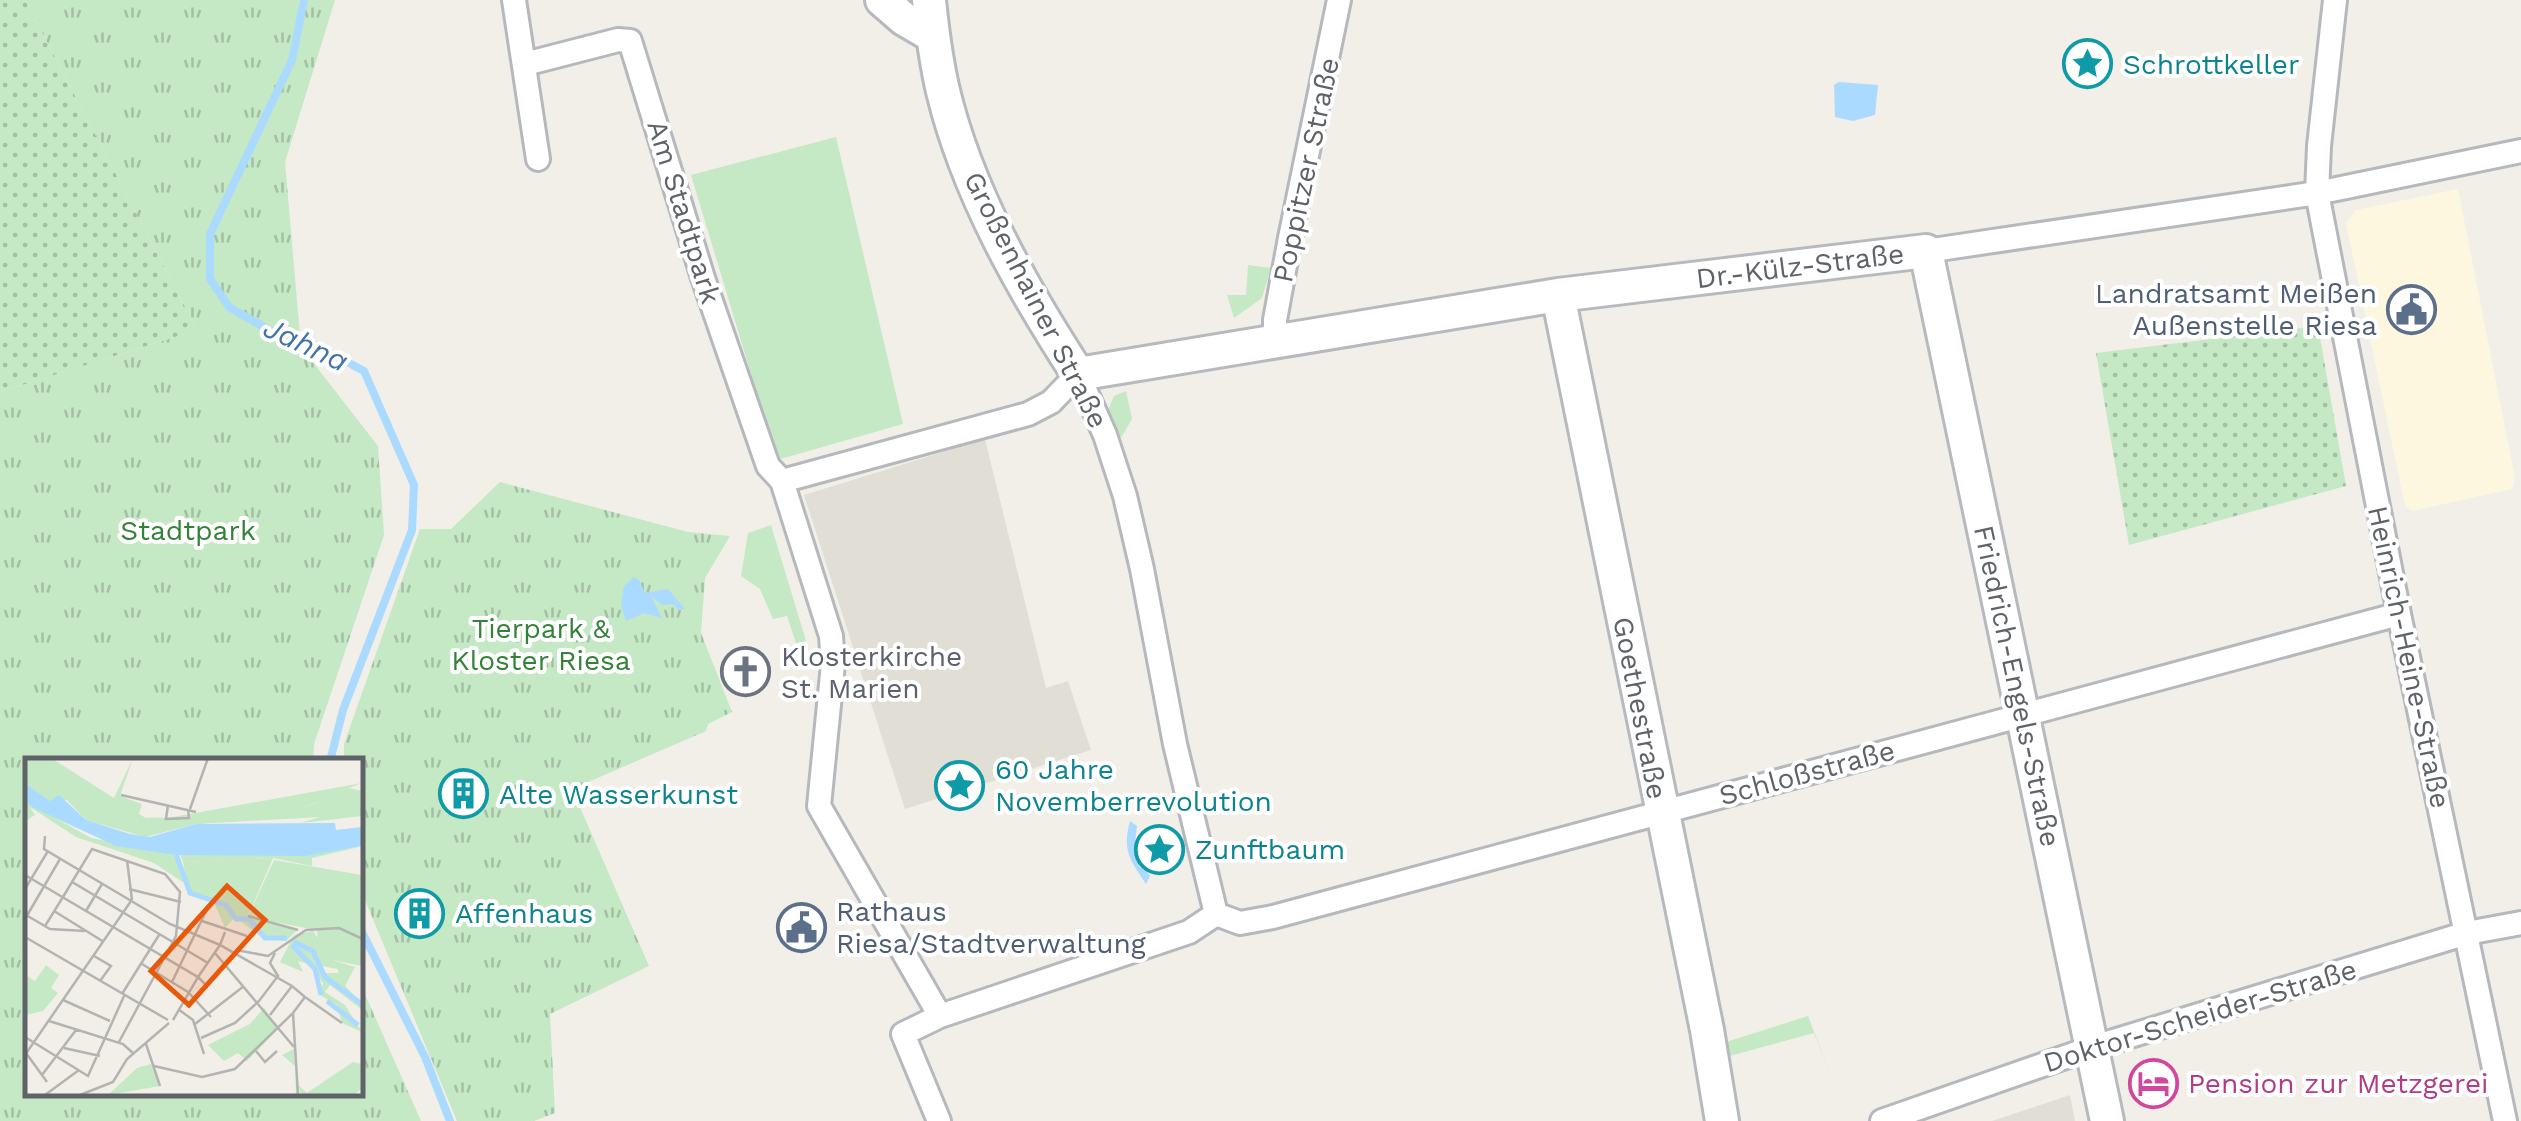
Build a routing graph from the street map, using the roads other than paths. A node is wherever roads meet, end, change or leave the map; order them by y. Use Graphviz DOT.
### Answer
graph roads {
  1 [pos="514,0"];
  2 [pos="882,0"];
  3 [pos="929,0"];
  4 [pos="1339,0"];
  5 [pos="2336,0"];
  6 [pos="933,36"];
  7 [pos="525,64"];
  8 [pos="2521,151"];
  9 [pos="538,159"];
  10 [pos="2317,193"];
  11 [pos="1926,251"];
  12 [pos="1558,295"];
  13 [pos="1275,340"];
  14 [pos="1078,374"];
  15 [pos="782,480"];
  16 [pos="2399,614"];
  17 [pos="2022,716"];
  18 [pos="1661,812"];
  19 [pos="1216,914"];
  20 [pos="2521,923"];
  21 [pos="2467,933"];
  22 [pos="940,1016"];
  23 [pos="2094,1047"];
  24 [pos="939,1121"];
  25 [pos="1722,1121"];
  26 [pos="1882,1121"];
  27 [pos="2108,1121"];
  28 [pos="2505,1121"];
  1 -- 7 [label="street"];
  2 -- 6 [label="main road"];
  3 -- 6 [label="main road, Großenhainer Straße"];
  4 -- 13 [label="street, Poppitzer Straße"];
  5 -- 10 [label="street, Heinrich-Heine-Straße"];
  6 -- 14 [label="main road, Großenhainer Straße"];
  7 -- 9 [label="street"];
  7 -- 15 [label="street, Am Stadtpark"];
  8 -- 10 [label="street, Dr.-Külz-Straße"];
  10 -- 11 [label="street, Dr.-Külz-Straße"];
  10 -- 16 [label="street, Heinrich-Heine-Straße"];
  11 -- 12 [label="main road, Dr.-Külz-Straße"];
  11 -- 17 [label="main road, Friedrich-Engels-Straße"];
  12 -- 13 [label="main road, Dr.-Külz-Straße"];
  12 -- 18 [label="main road, Goethestraße"];
  13 -- 14 [label="main road, Dr.-Külz-Straße"];
  14 -- 15 [label="street"];
  14 -- 19 [label="street, Großenhainer Straße"];
  15 -- 22 [label="street"];
  16 -- 17 [label="street, Schloßstraße"];
  16 -- 21 [label="street, Heinrich-Heine-Straße"];
  17 -- 18 [label="street, Schloßstraße"];
  17 -- 23 [label="main road, Friedrich-Engels-Straße"];
  18 -- 19 [label="street, Schloßstraße"];
  18 -- 25 [label="main road, Goethestraße"];
  19 -- 22 [label="street"];
  20 -- 21 [label="street, Doktor-Scheider-Straße"];
  21 -- 23 [label="street, Doktor-Scheider-Straße"];
  21 -- 28 [label="street, Heinrich-Heine-Straße"];
  22 -- 24 [label="street"];
  23 -- 26 [label="street, Doktor-Scheider-Straße"];
  23 -- 27 [label="main road, Friedrich-Engels-Straße"];
}
